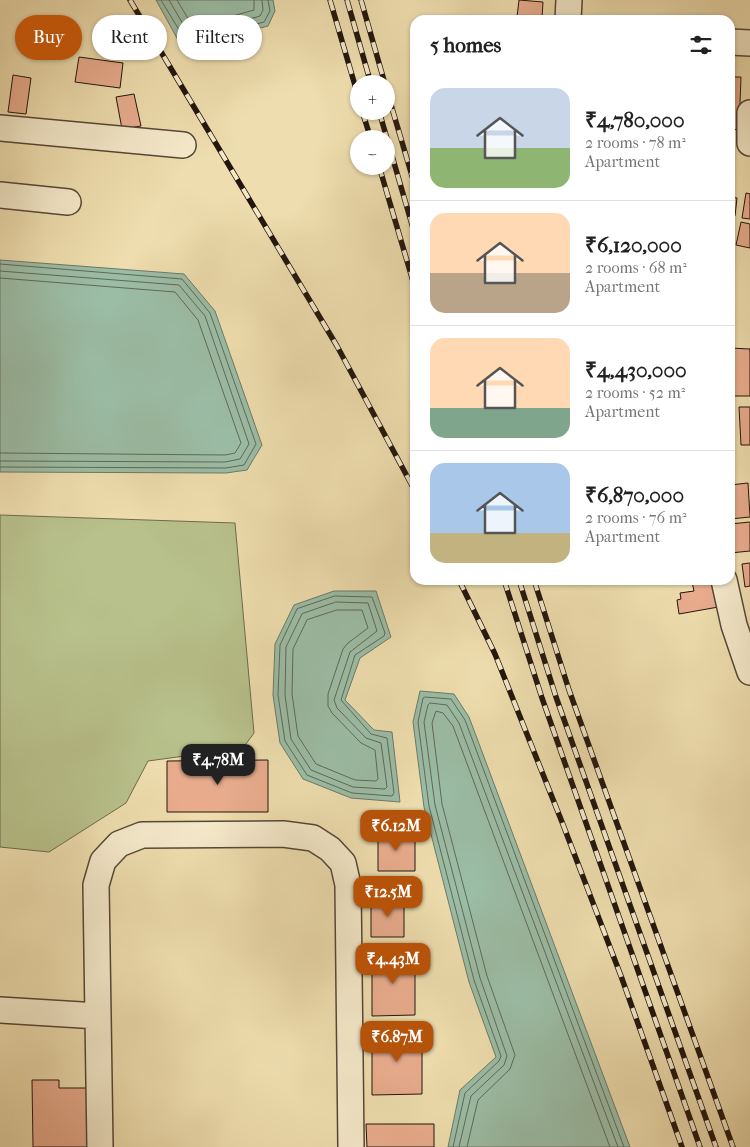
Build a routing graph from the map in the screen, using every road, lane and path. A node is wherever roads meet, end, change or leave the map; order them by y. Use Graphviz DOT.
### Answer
graph roads {
  1 [pos="569,0"];
  2 [pos="568,15"];
  3 [pos="735,42"];
  4 [pos="750,44"];
  5 [pos="750,113"];
  6 [pos="0,128"];
  7 [pos="750,143"];
  8 [pos="183,145"];
  9 [pos="0,195"];
  10 [pos="68,202"];
  11 [pos="725,585"];
  12 [pos="750,672"];
  13 [pos="0,1010"];
  14 [pos="98,1016"];
  15 [pos="100,1147"];
  16 [pos="351,1147"];
  1 -- 2 [label="street"];
  3 -- 4 [label="street"];
  5 -- 7 [label="street"];
  6 -- 8 [label="street"];
  9 -- 10 [label="street"];
  11 -- 12 [label="street"];
  13 -- 14 [label="street"];
  14 -- 15 [label="street"];
  14 -- 16 [label="street"];
}
